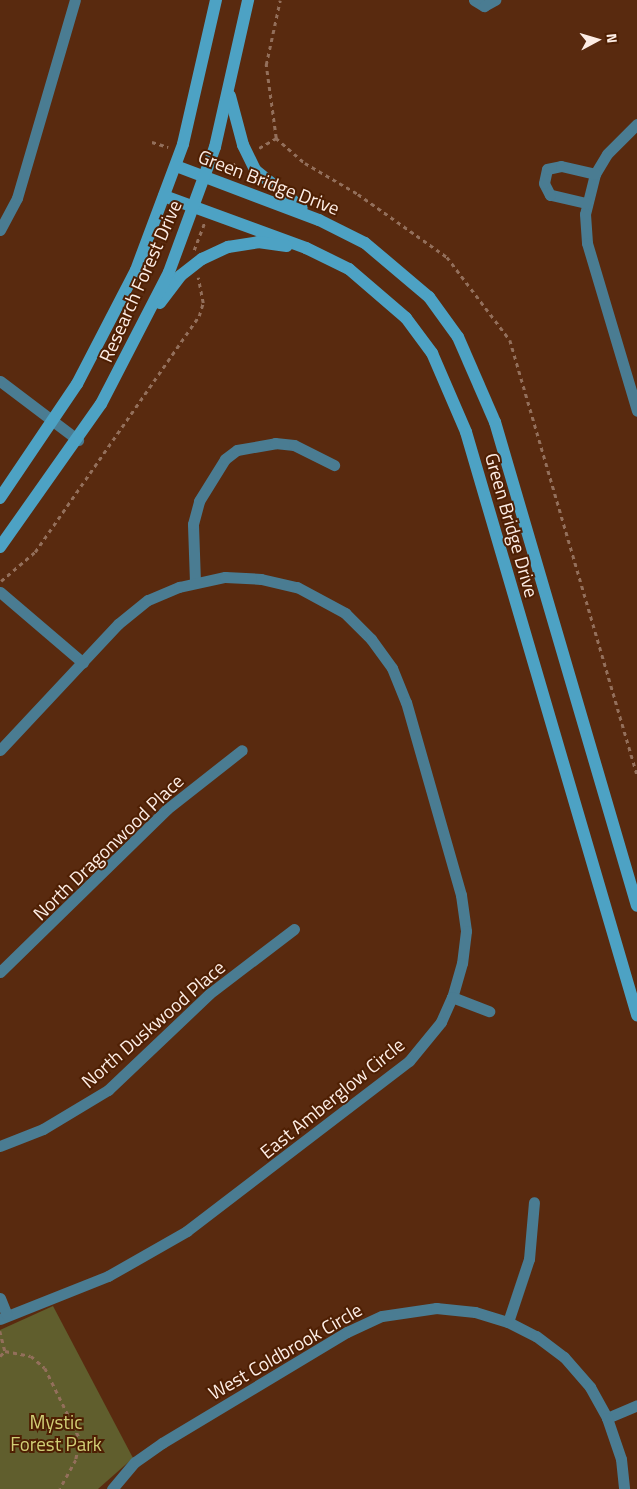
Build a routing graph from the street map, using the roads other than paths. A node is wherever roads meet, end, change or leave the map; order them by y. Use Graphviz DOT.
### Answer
graph roads {
  1 [pos="75,0"];
  2 [pos="216,0"];
  3 [pos="248,0"];
  4 [pos="474,0"];
  5 [pos="495,0"];
  6 [pos="230,94"];
  7 [pos="637,124"];
  8 [pos="176,166"];
  9 [pos="595,174"];
  10 [pos="206,176"];
  11 [pos="164,196"];
  12 [pos="586,203"];
  13 [pos="195,206"];
  14 [pos="319,220"];
  15 [pos="0,230"];
  16 [pos="306,248"];
  17 [pos="145,323"];
  18 [pos="0,381"];
  19 [pos="637,411"];
  20 [pos="53,421"];
  21 [pos="78,440"];
  22 [pos="334,465"];
  23 [pos="0,498"];
  24 [pos="0,547"];
  25 [pos="195,582"];
  26 [pos="0,592"];
  27 [pos="83,663"];
  28 [pos="0,750"];
  29 [pos="242,750"];
  30 [pos="637,906"];
  31 [pos="294,929"];
  32 [pos="0,972"];
  33 [pos="452,996"];
  34 [pos="489,1011"];
  35 [pos="637,1015"];
  36 [pos="0,1146"];
  37 [pos="534,1202"];
  38 [pos="0,1298"];
  39 [pos="4,1317"];
  40 [pos="508,1322"];
  41 [pos="637,1405"];
  42 [pos="607,1418"];
  43 [pos="112,1489"];
  44 [pos="624,1489"];
  1 -- 15 [label="street"];
  2 -- 8 [label="main road, Research Forest Drive"];
  3 -- 6 [label="main road, Research Forest Drive"];
  4 -- 5 [label="street"];
  6 -- 10 [label="main road, Research Forest Drive"];
  6 -- 14 [label="main road"];
  7 -- 9 [label="street"];
  8 -- 10 [label="main road, Green Bridge Drive"];
  8 -- 11 [label="main road, Research Forest Drive"];
  9 -- 12 [label="street"];
  9 -- 12 [label="street"];
  10 -- 13 [label="main road, Research Forest Drive"];
  10 -- 14 [label="main road, Green Bridge Drive"];
  11 -- 13 [label="main road, Green Bridge Drive"];
  11 -- 20 [label="main road, Research Forest Drive"];
  12 -- 19 [label="street"];
  13 -- 16 [label="main road, Green Bridge Drive"];
  13 -- 17 [label="main road, Research Forest Drive"];
  14 -- 30 [label="main road, Green Bridge Drive"];
  16 -- 17 [label="main road"];
  16 -- 35 [label="main road, Green Bridge Drive"];
  17 -- 21 [label="main road, Research Forest Drive"];
  18 -- 20 [label="street"];
  20 -- 21 [label="street"];
  20 -- 23 [label="main road, Research Forest Drive"];
  21 -- 24 [label="main road, Research Forest Drive"];
  22 -- 25 [label="street"];
  25 -- 27 [label="street, East Amberglow Circle"];
  25 -- 33 [label="street, East Amberglow Circle"];
  26 -- 27 [label="street"];
  27 -- 28 [label="street, East Amberglow Circle"];
  29 -- 32 [label="street, North Dragonwood Place"];
  31 -- 36 [label="street, North Duskwood Place"];
  33 -- 34 [label="street"];
  33 -- 39 [label="street, East Amberglow Circle"];
  37 -- 40 [label="street"];
  38 -- 39 [label="street"];
  40 -- 42 [label="street, West Coldbrook Circle"];
  40 -- 43 [label="street, West Coldbrook Circle"];
  41 -- 42 [label="street"];
  42 -- 44 [label="street, West Coldbrook Circle"];
}
